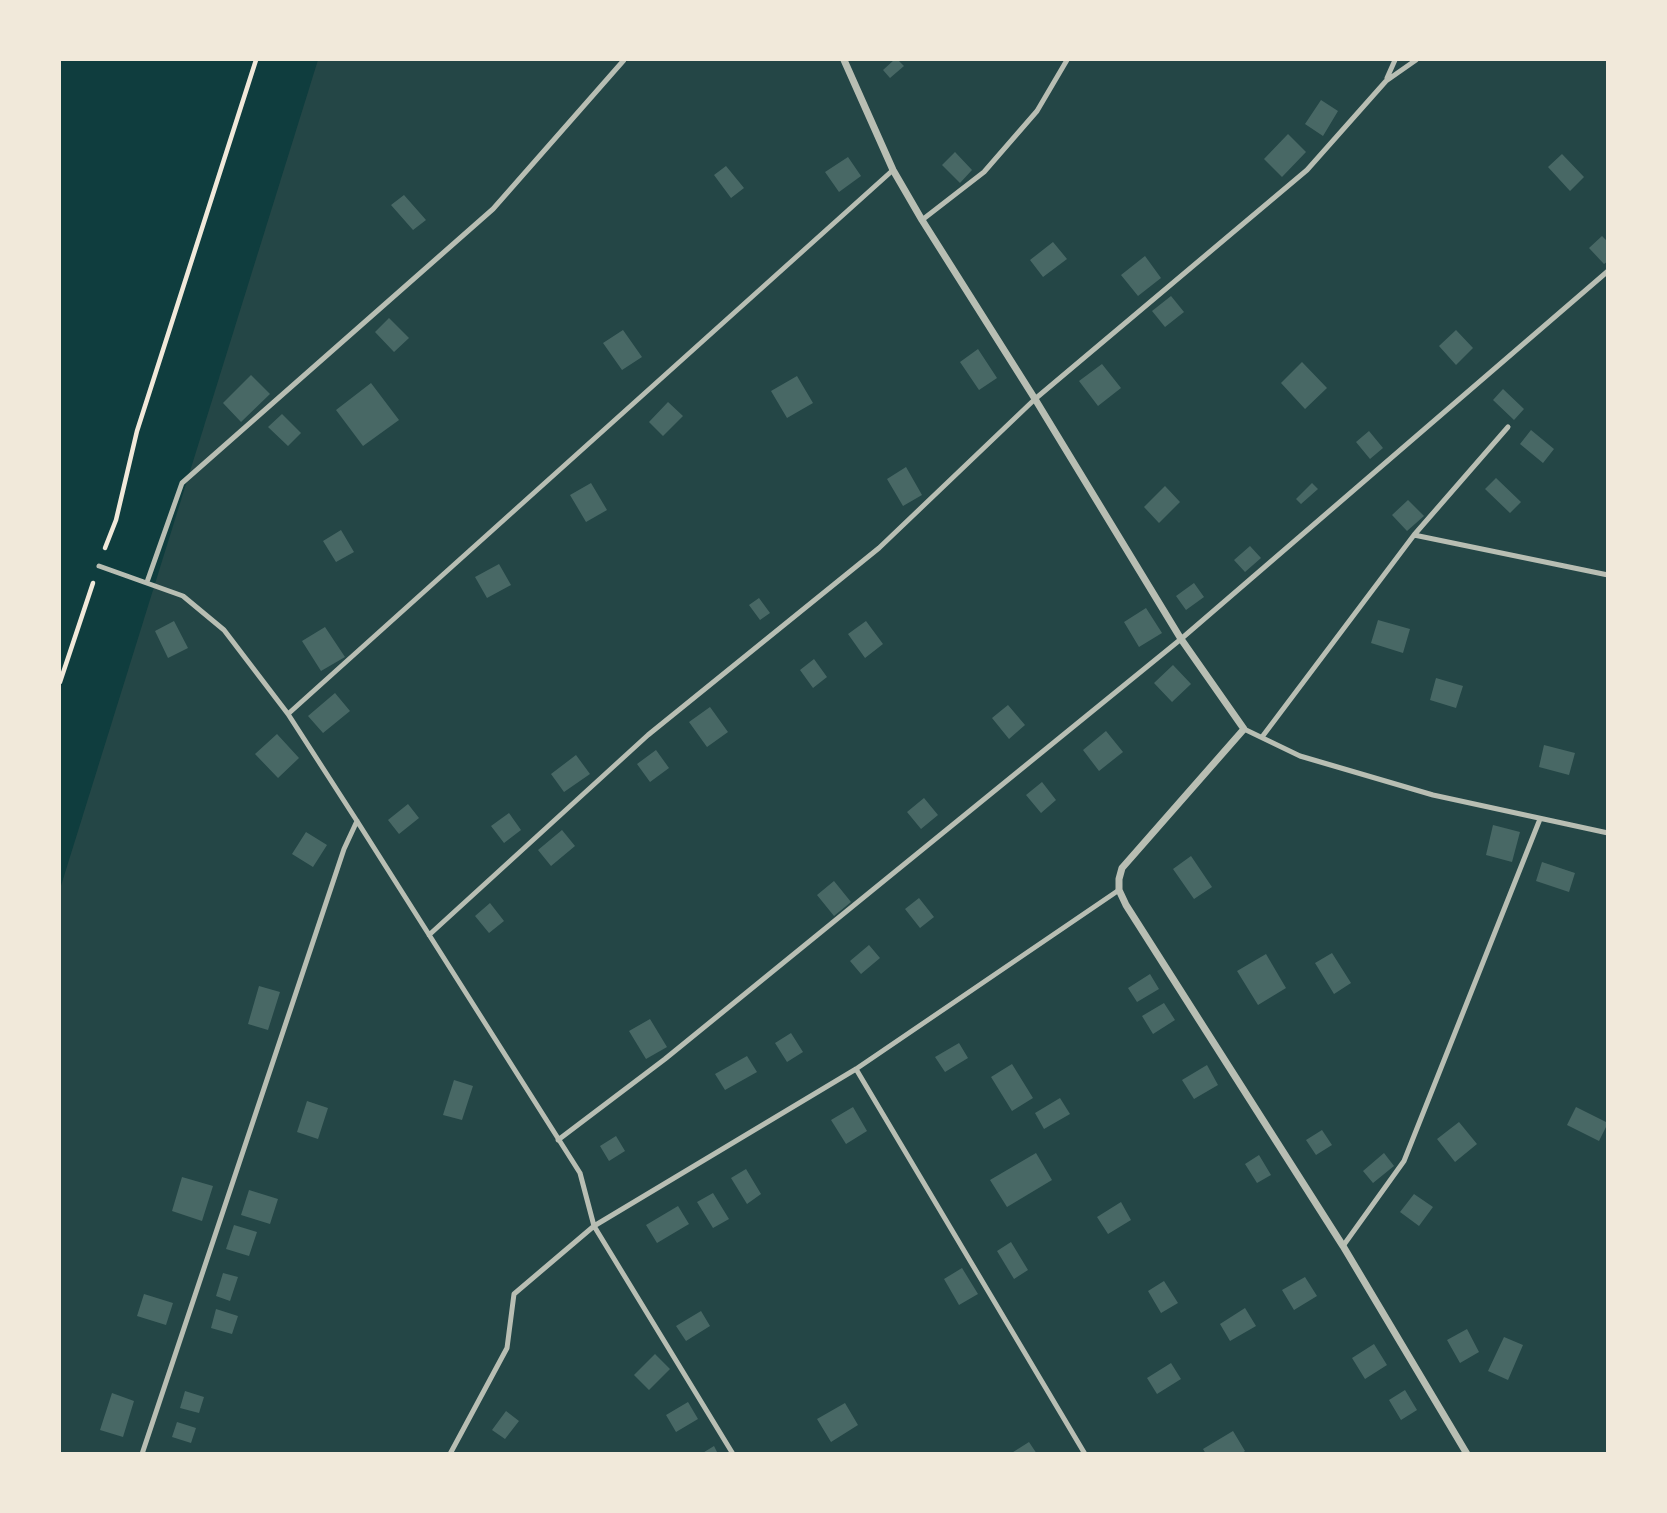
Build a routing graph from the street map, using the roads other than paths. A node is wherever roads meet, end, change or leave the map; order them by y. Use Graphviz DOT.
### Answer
graph roads {
  1 [pos="624,60"];
  2 [pos="845,60"];
  3 [pos="1068,60"];
  4 [pos="1395,60"];
  5 [pos="1416,60"];
  6 [pos="1386,81"];
  7 [pos="893,170"];
  8 [pos="922,220"];
  9 [pos="1608,271"];
  10 [pos="1035,399"];
  11 [pos="1508,427"];
  12 [pos="1414,536"];
  13 [pos="99,566"];
  14 [pos="1608,575"];
  15 [pos="147,582"];
  16 [pos="1181,639"];
  17 [pos="288,715"];
  18 [pos="1244,729"];
  19 [pos="1262,737"];
  20 [pos="1540,818"];
  21 [pos="358,821"];
  22 [pos="1608,832"];
  23 [pos="1119,890"];
  24 [pos="429,935"];
  25 [pos="856,1069"];
  26 [pos="558,1140"];
  27 [pos="594,1226"];
  28 [pos="1343,1246"];
  29 [pos="142,1454"];
  30 [pos="450,1454"];
  31 [pos="733,1454"];
  32 [pos="1085,1454"];
  33 [pos="1467,1454"];
  1 -- 15 [label="lane"];
  2 -- 7 [label="street"];
  3 -- 8 [label="lane"];
  4 -- 6 [label="lane"];
  5 -- 6 [label="lane"];
  6 -- 10 [label="lane"];
  7 -- 8 [label="street"];
  7 -- 17 [label="lane"];
  8 -- 10 [label="street"];
  9 -- 16 [label="lane"];
  10 -- 16 [label="street"];
  10 -- 24 [label="lane"];
  11 -- 12 [label="lane"];
  12 -- 14 [label="lane"];
  12 -- 19 [label="lane"];
  13 -- 15 [label="lane"];
  15 -- 17 [label="lane"];
  16 -- 18 [label="street"];
  16 -- 26 [label="lane"];
  17 -- 21 [label="lane"];
  18 -- 19 [label="lane"];
  18 -- 23 [label="street"];
  19 -- 20 [label="lane"];
  20 -- 22 [label="lane"];
  20 -- 28 [label="lane"];
  21 -- 24 [label="lane"];
  21 -- 29 [label="lane"];
  23 -- 25 [label="lane"];
  23 -- 28 [label="street"];
  24 -- 26 [label="lane"];
  25 -- 27 [label="lane"];
  25 -- 32 [label="lane"];
  26 -- 27 [label="lane"];
  27 -- 30 [label="lane"];
  27 -- 31 [label="lane"];
  28 -- 33 [label="street"];
}
